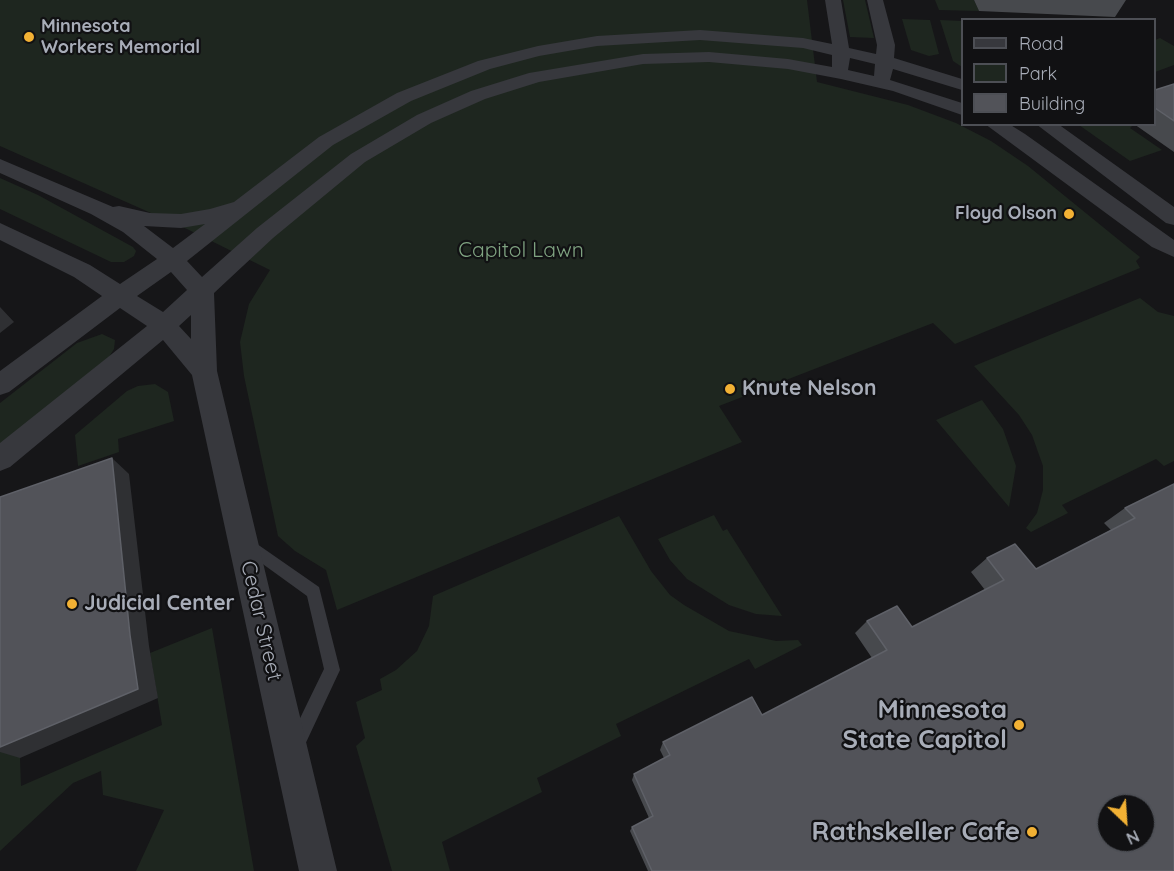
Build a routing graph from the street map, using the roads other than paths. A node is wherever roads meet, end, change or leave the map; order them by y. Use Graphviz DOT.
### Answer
graph roads {
  1 [pos="833,0"];
  2 [pos="875,0"];
  3 [pos="839,51"];
  4 [pos="886,61"];
  5 [pos="842,74"];
  6 [pos="882,83"];
  7 [pos="961,84"];
  8 [pos="961,108"];
  9 [pos="997,126"];
  10 [pos="1048,126"];
  11 [pos="0,165"];
  12 [pos="255,195"];
  13 [pos="99,209"];
  14 [pos="1174,218"];
  15 [pos="0,231"];
  16 [pos="1174,249"];
  17 [pos="173,260"];
  18 [pos="202,291"];
  19 [pos="119,296"];
  20 [pos="164,325"];
  21 [pos="204,371"];
  22 [pos="0,385"];
  23 [pos="0,459"];
  24 [pos="243,541"];
  25 [pos="292,755"];
  26 [pos="318,871"];
  1 -- 3 [label="street"];
  2 -- 4 [label="street"];
  3 -- 4 [label="street"];
  3 -- 5 [label="street"];
  3 -- 12 [label="street"];
  4 -- 6 [label="street"];
  4 -- 7 [label="street"];
  5 -- 6 [label="street"];
  5 -- 18 [label="street"];
  6 -- 8 [label="street"];
  9 -- 16 [label="street"];
  10 -- 14 [label="street"];
  11 -- 13 [label="street"];
  12 -- 13 [label="street"];
  12 -- 17 [label="street"];
  13 -- 17 [label="street"];
  15 -- 19 [label="street, Cedar Street"];
  17 -- 18 [label="street"];
  17 -- 19 [label="street"];
  18 -- 20 [label="street"];
  18 -- 21 [label="street, Cedar Street"];
  19 -- 20 [label="street, Cedar Street"];
  19 -- 22 [label="street"];
  20 -- 21 [label="street, Cedar Street"];
  20 -- 23 [label="street"];
  21 -- 24 [label="street, Cedar Street"];
  24 -- 25 [label="street, Cedar Street"];
  24 -- 25 [label="lane"];
  25 -- 26 [label="street, Cedar Street"];
}
